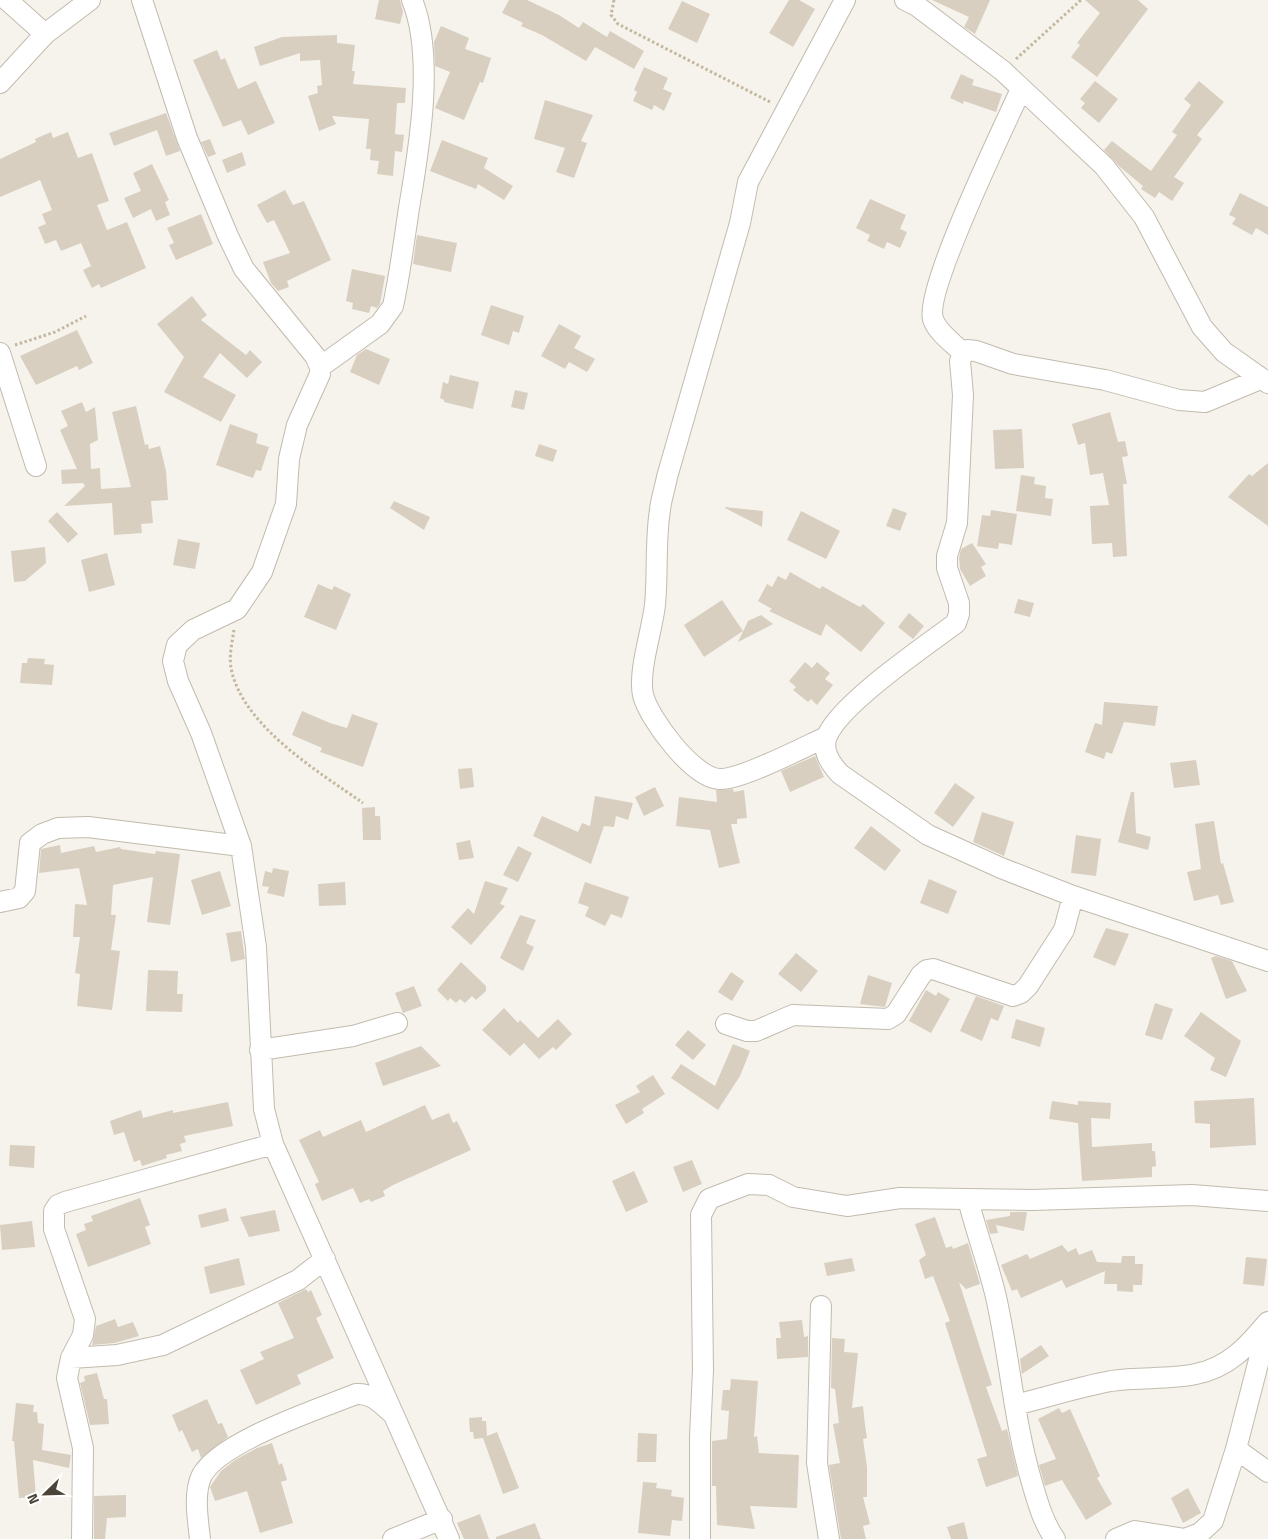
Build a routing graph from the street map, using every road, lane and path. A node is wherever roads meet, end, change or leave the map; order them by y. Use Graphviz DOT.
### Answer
graph roads {
  1 [pos="7,0"];
  2 [pos="90,0"];
  3 [pos="142,0"];
  4 [pos="412,0"];
  5 [pos="614,0"];
  6 [pos="845,0"];
  7 [pos="1081,0"];
  8 [pos="914,2"];
  9 [pos="45,34"];
  10 [pos="1003,71"];
  11 [pos="0,83"];
  12 [pos="1021,89"];
  13 [pos="787,110"];
  14 [pos="86,316"];
  15 [pos="5,350"];
  16 [pos="963,353"];
  17 [pos="320,367"];
  18 [pos="1264,381"];
  19 [pos="36,466"];
  20 [pos="237,609"];
  21 [pos="826,737"];
  22 [pos="363,803"];
  23 [pos="241,846"];
  24 [pos="1074,896"];
  25 [pos="0,902"];
  26 [pos="1268,961"];
  27 [pos="397,1023"];
  28 [pos="726,1024"];
  29 [pos="260,1050"];
  30 [pos="273,1144"];
  31 [pos="968,1199"];
  32 [pos="1268,1201"];
  33 [pos="325,1259"];
  34 [pos="821,1306"];
  35 [pos="1268,1324"];
  36 [pos="70,1358"];
  37 [pos="1015,1405"];
  38 [pos="396,1416"];
  39 [pos="1236,1450"];
  40 [pos="1268,1472"];
  41 [pos="442,1519"];
  42 [pos="1202,1536"];
  43 [pos="82,1539"];
  44 [pos="200,1539"];
  45 [pos="393,1539"];
  46 [pos="449,1539"];
  47 [pos="700,1539"];
  48 [pos="829,1539"];
  49 [pos="1055,1539"];
  50 [pos="1116,1539"];
  1 -- 9 [label="street"];
  2 -- 9 [label="street"];
  3 -- 17 [label="street"];
  4 -- 17 [label="street"];
  5 -- 13 [label="path"];
  6 -- 13 [label="street"];
  7 -- 10 [label="path"];
  8 -- 10 [label="street"];
  9 -- 11 [label="street"];
  10 -- 12 [label="street"];
  12 -- 16 [label="street"];
  12 -- 18 [label="street"];
  13 -- 21 [label="street"];
  14 -- 15 [label="path"];
  15 -- 19 [label="street"];
  16 -- 18 [label="street"];
  16 -- 21 [label="street"];
  17 -- 20 [label="street"];
  20 -- 22 [label="path"];
  20 -- 23 [label="street"];
  21 -- 24 [label="street"];
  23 -- 25 [label="street"];
  23 -- 29 [label="street"];
  24 -- 26 [label="street"];
  24 -- 28 [label="street"];
  27 -- 29 [label="street"];
  29 -- 30 [label="street"];
  30 -- 33 [label="street"];
  30 -- 36 [label="street"];
  31 -- 32 [label="street"];
  31 -- 37 [label="street"];
  31 -- 47 [label="street"];
  33 -- 36 [label="street"];
  33 -- 38 [label="street"];
  34 -- 48 [label="street"];
  35 -- 37 [label="street"];
  35 -- 39 [label="street"];
  36 -- 43 [label="street"];
  37 -- 49 [label="street"];
  38 -- 41 [label="street"];
  38 -- 44 [label="street"];
  39 -- 40 [label="street"];
  39 -- 42 [label="street"];
  41 -- 45 [label="street"];
  41 -- 46 [label="street"];
  42 -- 50 [label="street"];
}
